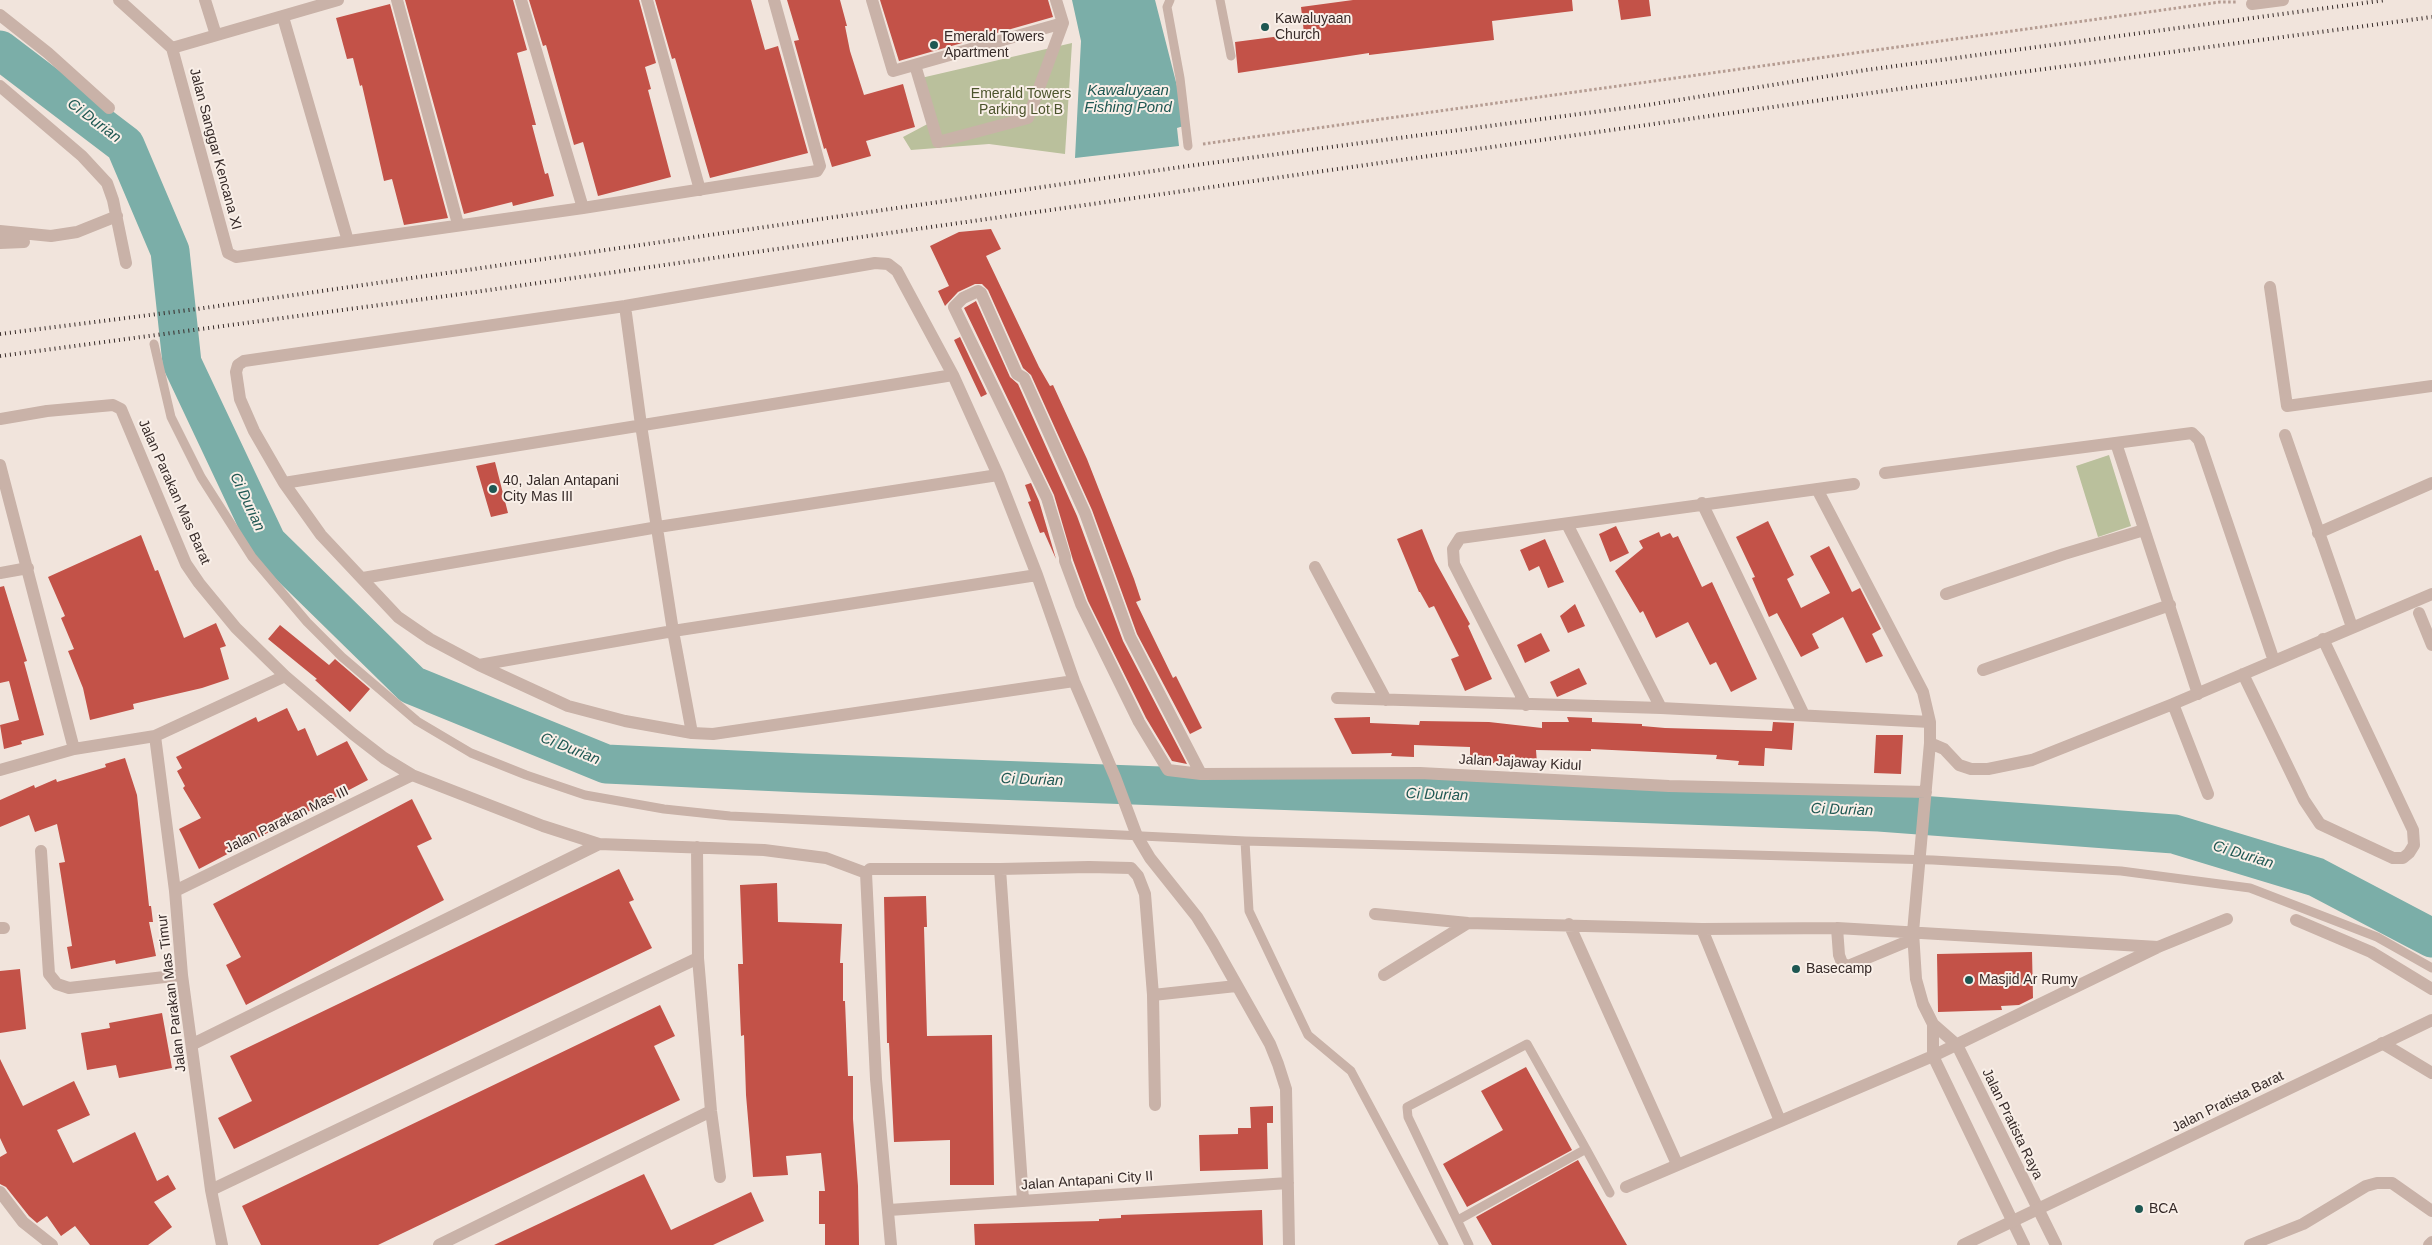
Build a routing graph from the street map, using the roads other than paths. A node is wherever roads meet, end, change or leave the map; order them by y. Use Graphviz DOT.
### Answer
graph roads {
  1 [pos="119,0"];
  2 [pos="205,0"];
  3 [pos="338,0"];
  4 [pos="397,0"];
  5 [pos="521,0"];
  6 [pos="647,0"];
  7 [pos="774,0"];
  8 [pos="872,0"];
  9 [pos="1056,0"];
  10 [pos="1170,0"];
  11 [pos="1220,0"];
  12 [pos="2283,0"];
  13 [pos="2252,4"];
  14 [pos="0,15"];
  15 [pos="283,17"];
  16 [pos="1063,24"];
  17 [pos="216,35"];
  18 [pos="172,48"];
  19 [pos="1231,56"];
  20 [pos="915,65"];
  21 [pos="0,86"];
  22 [pos="109,108"];
  23 [pos="1188,146"];
  24 [pos="700,190"];
  25 [pos="583,208"];
  26 [pos="117,216"];
  27 [pos="458,224"];
  28 [pos="0,232"];
  29 [pos="348,241"];
  30 [pos="24,242"];
  31 [pos="0,243"];
  32 [pos="126,263"];
  33 [pos="2270,287"];
  34 [pos="625,306"];
  35 [pos="154,344"];
  36 [pos="953,375"];
  37 [pos="2432,386"];
  38 [pos="0,419"];
  39 [pos="641,425"];
  40 [pos="2285,435"];
  41 [pos="2116,443"];
  42 [pos="0,465"];
  43 [pos="1885,473"];
  44 [pos="998,475"];
  45 [pos="2432,482"];
  46 [pos="284,483"];
  47 [pos="1854,484"];
  48 [pos="1817,489"];
  49 [pos="1702,503"];
  50 [pos="1568,524"];
  51 [pos="658,527"];
  52 [pos="2144,530"];
  53 [pos="2318,533"];
  54 [pos="1315,567"];
  55 [pos="28,568"];
  56 [pos="0,573"];
  57 [pos="1037,575"];
  58 [pos="363,578"];
  59 [pos="1946,594"];
  60 [pos="2432,594"];
  61 [pos="2170,605"];
  62 [pos="2419,613"];
  63 [pos="2352,627"];
  64 [pos="673,631"];
  65 [pos="2323,639"];
  66 [pos="2432,645"];
  67 [pos="2274,661"];
  68 [pos="479,665"];
  69 [pos="1982,670"];
  70 [pos="2243,674"];
  71 [pos="285,676"];
  72 [pos="1074,681"];
  73 [pos="2198,694"];
  74 [pos="1336,698"];
  75 [pos="1386,700"];
  76 [pos="2172,704"];
  77 [pos="1526,705"];
  78 [pos="1661,708"];
  79 [pos="1804,715"];
  80 [pos="1930,722"];
  81 [pos="692,733"];
  82 [pos="154,736"];
  83 [pos="1930,744"];
  84 [pos="74,749"];
  85 [pos="0,770"];
  86 [pos="1201,774"];
  87 [pos="412,775"];
  88 [pos="2208,794"];
  89 [pos="1925,795"];
  90 [pos="1245,841"];
  91 [pos="599,844"];
  92 [pos="697,847"];
  93 [pos="41,851"];
  94 [pos="1921,854"];
  95 [pos="1000,869"];
  96 [pos="866,873"];
  97 [pos="175,891"];
  98 [pos="1375,914"];
  99 [pos="2227,919"];
  100 [pos="2296,920"];
  101 [pos="1468,923"];
  102 [pos="1568,924"];
  103 [pos="1702,928"];
  104 [pos="1837,928"];
  105 [pos="1913,936"];
  106 [pos="2158,947"];
  107 [pos="698,958"];
  108 [pos="2432,968"];
  109 [pos="182,975"];
  110 [pos="1384,976"];
  111 [pos="1236,986"];
  112 [pos="2432,988"];
  113 [pos="1153,995"];
  114 [pos="2432,1020"];
  115 [pos="1933,1024"];
  116 [pos="2382,1043"];
  117 [pos="193,1044"];
  118 [pos="1957,1044"];
  119 [pos="1933,1056"];
  120 [pos="2432,1073"];
  121 [pos="1155,1106"];
  122 [pos="711,1111"];
  123 [pos="1780,1122"];
  124 [pos="1586,1149"];
  125 [pos="1677,1164"];
  126 [pos="720,1176"];
  127 [pos="1288,1183"];
  128 [pos="1626,1187"];
  129 [pos="211,1190"];
  130 [pos="0,1192"];
  131 [pos="1610,1193"];
  132 [pos="1023,1200"];
  133 [pos="889,1210"];
  134 [pos="2037,1210"];
  135 [pos="2432,1210"];
  136 [pos="1458,1220"];
  137 [pos="2011,1222"];
  138 [pos="2432,1242"];
  139 [pos="52,1245"];
  140 [pos="222,1245"];
  141 [pos="439,1245"];
  142 [pos="891,1245"];
  143 [pos="1290,1245"];
  144 [pos="1444,1245"];
  145 [pos="1469,1245"];
  146 [pos="1963,1245"];
  147 [pos="2024,1245"];
  148 [pos="2056,1245"];
  149 [pos="2250,1245"];
  150 [pos="2429,1245"];
  1 -- 18 [label="street"];
  2 -- 17 [label="street"];
  3 -- 15 [label="street"];
  4 -- 27 [label="street"];
  5 -- 25 [label="street"];
  6 -- 24 [label="street"];
  7 -- 24 [label="street"];
  8 -- 20 [label="street"];
  9 -- 16 [label="street"];
  10 -- 23 [label="lane"];
  11 -- 19 [label="lane"];
  12 -- 13 [label="street"];
  14 -- 22 [label="street"];
  15 -- 17 [label="street"];
  15 -- 29 [label="street"];
  16 -- 20 [label="street"];
  16 -- 20 [label="street"];
  17 -- 18 [label="street"];
  18 -- 29 [label="street, Jalan Sanggar Kencana XI"];
  21 -- 26 [label="street"];
  24 -- 25 [label="street"];
  25 -- 27 [label="street"];
  26 -- 28 [label="street"];
  26 -- 32 [label="street"];
  27 -- 29 [label="street"];
  30 -- 31 [label="street"];
  33 -- 37 [label="street"];
  34 -- 36 [label="street"];
  34 -- 39 [label="street"];
  34 -- 46 [label="street"];
  35 -- 90 [label="lane"];
  36 -- 39 [label="street"];
  36 -- 44 [label="street"];
  38 -- 71 [label="street, Jalan Parakan Mas Barat"];
  39 -- 46 [label="street"];
  39 -- 51 [label="street"];
  40 -- 53 [label="street"];
  41 -- 43 [label="street"];
  41 -- 52 [label="street"];
  41 -- 67 [label="street"];
  42 -- 55 [label="street"];
  44 -- 51 [label="street"];
  44 -- 57 [label="street"];
  45 -- 53 [label="street"];
  46 -- 58 [label="street"];
  47 -- 48 [label="street"];
  48 -- 49 [label="street"];
  48 -- 80 [label="street"];
  49 -- 50 [label="street"];
  49 -- 79 [label="street"];
  50 -- 77 [label="street"];
  50 -- 78 [label="street"];
  51 -- 58 [label="street"];
  51 -- 64 [label="street"];
  52 -- 59 [label="street"];
  52 -- 61 [label="street"];
  53 -- 63 [label="street"];
  54 -- 75 [label="street"];
  55 -- 56 [label="street"];
  55 -- 84 [label="street"];
  57 -- 64 [label="street"];
  57 -- 72 [label="street"];
  58 -- 68 [label="street"];
  60 -- 63 [label="street"];
  61 -- 69 [label="street"];
  61 -- 73 [label="street"];
  62 -- 66 [label="street"];
  63 -- 65 [label="street"];
  64 -- 68 [label="street"];
  64 -- 81 [label="street"];
  65 -- 67 [label="street"];
  65 -- 70 [label="street"];
  67 -- 70 [label="street"];
  68 -- 81 [label="street"];
  70 -- 73 [label="street"];
  71 -- 82 [label="street"];
  71 -- 87 [label="street, Jalan Parakan Mas Barat"];
  72 -- 81 [label="street"];
  72 -- 111 [label="street"];
  73 -- 76 [label="street"];
  74 -- 75 [label="street"];
  75 -- 77 [label="street"];
  76 -- 83 [label="street"];
  76 -- 88 [label="street"];
  77 -- 78 [label="street"];
  78 -- 79 [label="street"];
  79 -- 80 [label="street"];
  80 -- 83 [label="street"];
  82 -- 84 [label="street"];
  82 -- 97 [label="street, Jalan Parakan Mas Timur"];
  83 -- 89 [label="street"];
  84 -- 85 [label="street"];
  86 -- 86 [label="street, Jalan Jajaway Kidul"];
  86 -- 89 [label="street, Jalan Jajaway Kidul"];
  87 -- 91 [label="street, Jalan Parakan Mas Barat"];
  87 -- 97 [label="street, Jalan Parakan Mas III"];
  89 -- 94 [label="street"];
  90 -- 94 [label="lane"];
  90 -- 144 [label="lane"];
  91 -- 92 [label="street"];
  91 -- 117 [label="street"];
  92 -- 96 [label="street"];
  92 -- 107 [label="street"];
  93 -- 109 [label="street"];
  94 -- 105 [label="street"];
  94 -- 108 [label="lane"];
  95 -- 96 [label="street"];
  95 -- 113 [label="street"];
  95 -- 132 [label="street"];
  96 -- 133 [label="street"];
  97 -- 109 [label="street, Jalan Parakan Mas Timur"];
  98 -- 101 [label="street"];
  99 -- 106 [label="street"];
  100 -- 112 [label="street"];
  101 -- 102 [label="street"];
  101 -- 110 [label="street"];
  102 -- 103 [label="street"];
  102 -- 125 [label="street"];
  103 -- 104 [label="street"];
  103 -- 123 [label="street"];
  104 -- 105 [label="street"];
  104 -- 105 [label="street"];
  105 -- 106 [label="street"];
  105 -- 115 [label="street"];
  106 -- 118 [label="street"];
  107 -- 122 [label="street"];
  107 -- 129 [label="street"];
  109 -- 117 [label="street, Jalan Parakan Mas Timur"];
  111 -- 113 [label="street"];
  111 -- 127 [label="street"];
  113 -- 121 [label="street"];
  114 -- 116 [label="street, Jalan Pratista Barat"];
  115 -- 118 [label="street, Jalan Pratista Raya"];
  115 -- 119 [label="street"];
  116 -- 120 [label="street"];
  116 -- 134 [label="street, Jalan Pratista Barat"];
  117 -- 129 [label="street, Jalan Parakan Mas Timur"];
  118 -- 119 [label="street"];
  118 -- 134 [label="street, Jalan Pratista Raya"];
  119 -- 123 [label="street"];
  119 -- 137 [label="street"];
  122 -- 126 [label="street"];
  122 -- 141 [label="street"];
  123 -- 125 [label="street"];
  124 -- 131 [label="lane"];
  124 -- 136 [label="lane"];
  124 -- 136 [label="lane"];
  125 -- 128 [label="street"];
  127 -- 132 [label="street, Jalan Antapani City II"];
  127 -- 143 [label="street"];
  129 -- 140 [label="street, Jalan Parakan Mas Timur"];
  130 -- 139 [label="street"];
  132 -- 133 [label="street, Jalan Antapani City II"];
  133 -- 142 [label="street"];
  134 -- 137 [label="street, Jalan Pratista Barat"];
  134 -- 148 [label="street, Jalan Pratista Raya"];
  135 -- 149 [label="street"];
  136 -- 145 [label="lane"];
  137 -- 146 [label="street, Jalan Pratista Barat"];
  137 -- 147 [label="street"];
  138 -- 150 [label="street"];
}
